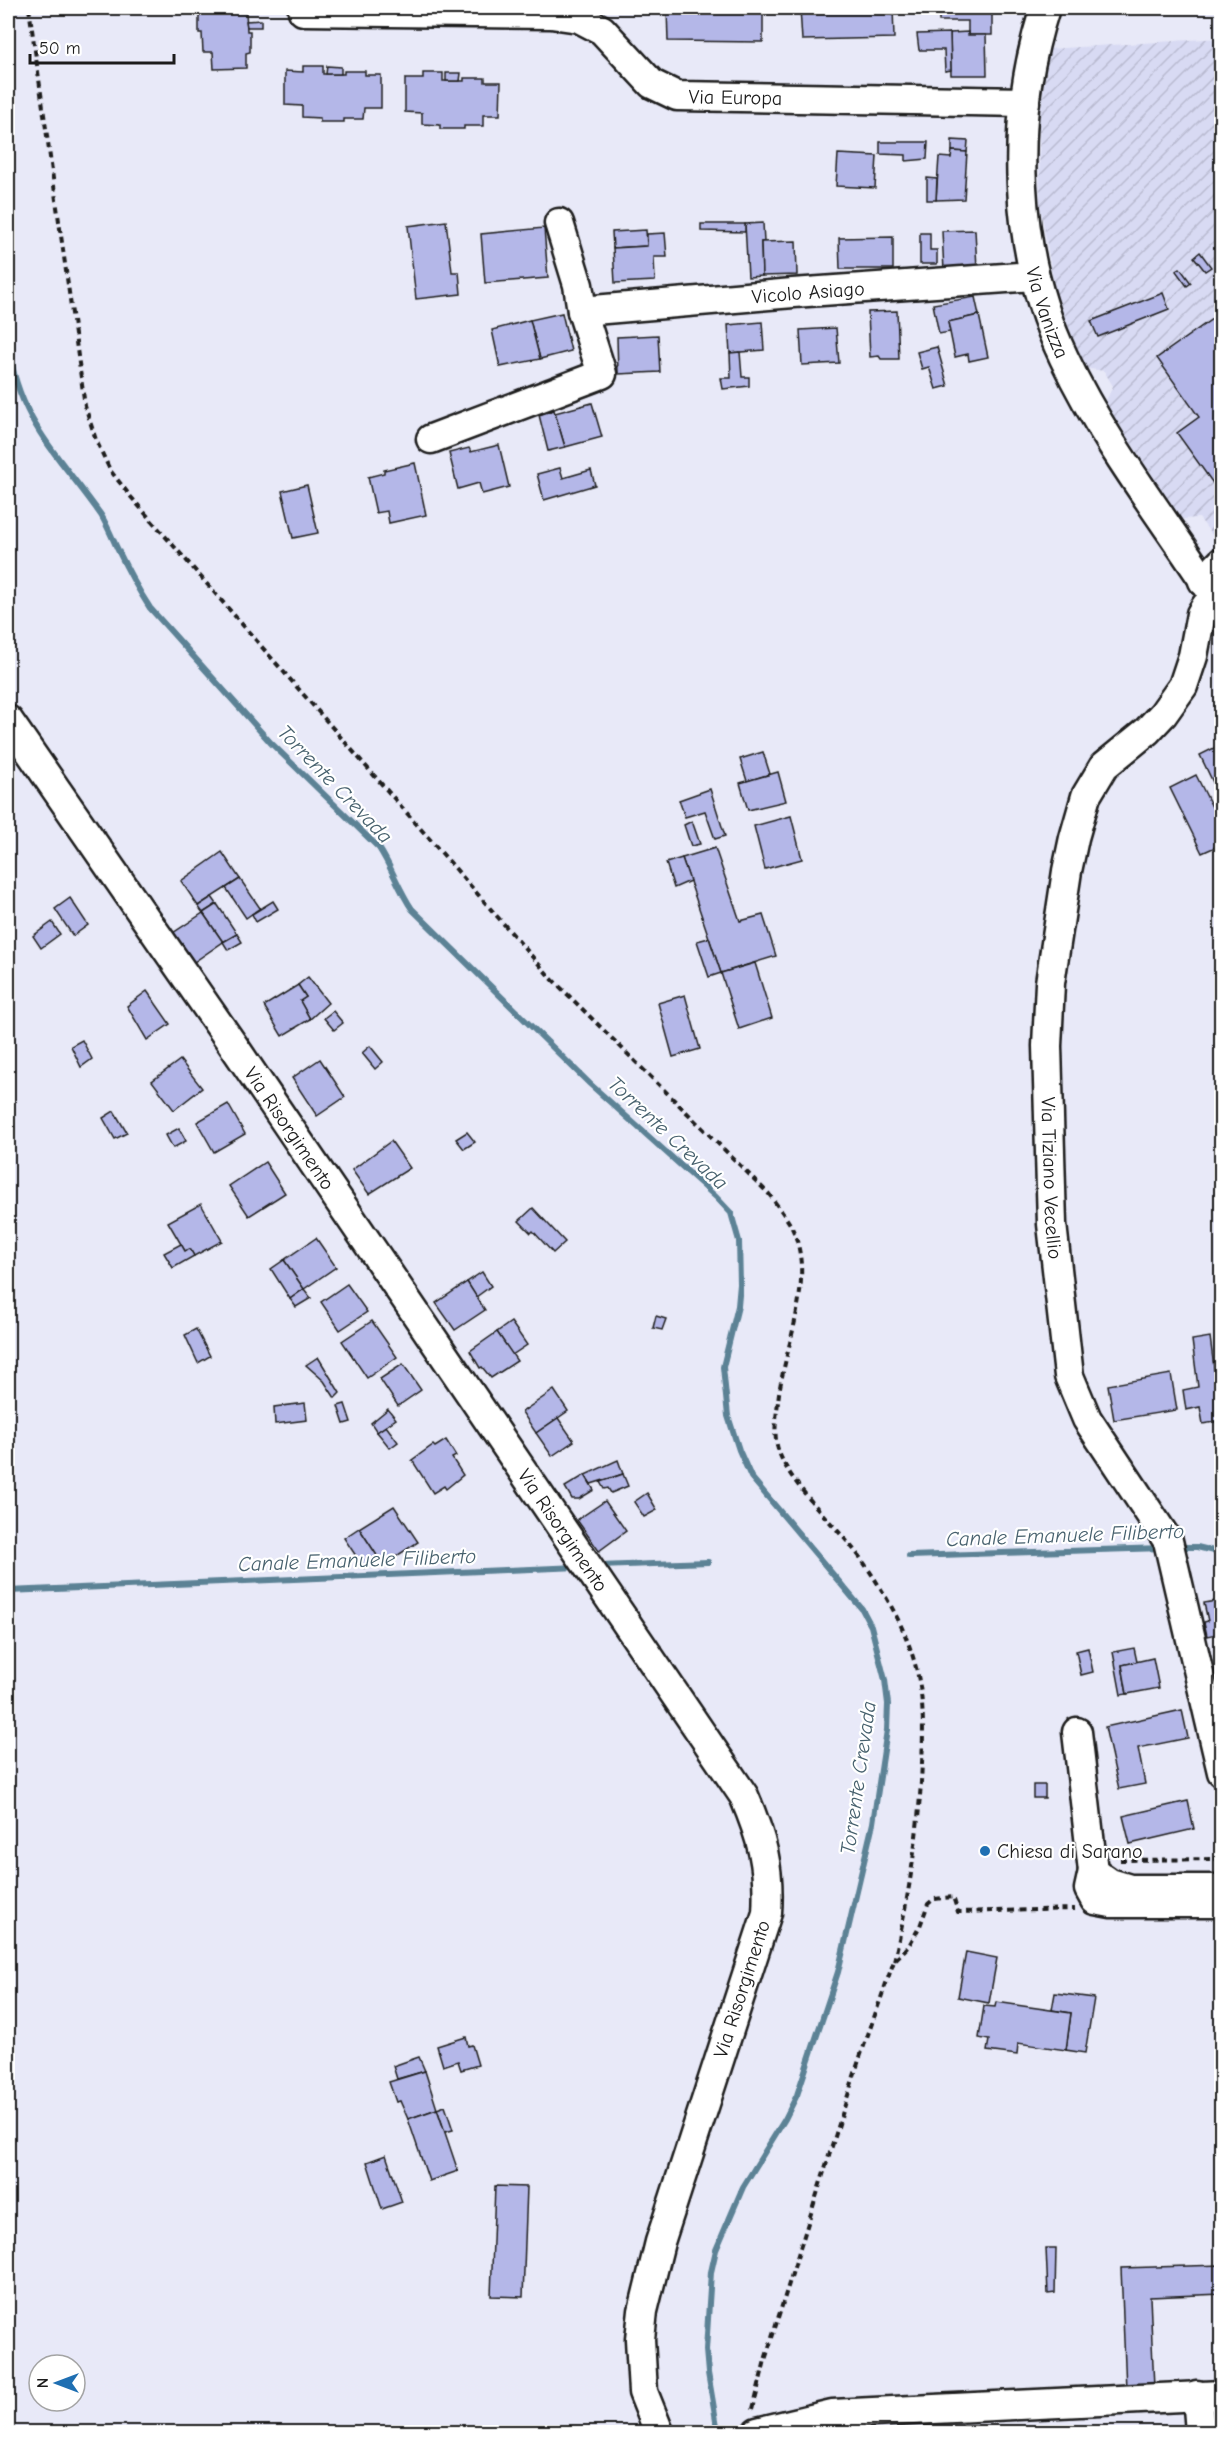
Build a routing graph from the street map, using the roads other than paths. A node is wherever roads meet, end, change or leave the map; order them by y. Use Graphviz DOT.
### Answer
graph roads {
  1 [pos="303,8"];
  2 [pos="1045,8"];
  3 [pos="475,10"];
  4 [pos="1026,102"];
  5 [pos="559,223"];
  6 [pos="1034,276"];
  7 [pos="582,311"];
  8 [pos="431,438"];
  9 [pos="1215,587"];
  10 [pos="8,720"];
  11 [pos="1077,1732"];
  12 [pos="1221,1772"];
  13 [pos="1092,1866"];
  14 [pos="1221,1889"];
  15 [pos="1221,1903"];
  16 [pos="643,2392"];
  17 [pos="1209,2395"];
  18 [pos="754,2423"];
  19 [pos="644,2433"];
  20 [pos="658,2433"];
  21 [pos="1200,2433"];
  1 -- 3 [label="street, Via Europa"];
  2 -- 4 [label="street, Via Vanizza"];
  3 -- 4 [label="street, Via Europa"];
  4 -- 6 [label="street, Via Vanizza"];
  5 -- 7 [label="street"];
  6 -- 7 [label="street, Vicolo Asiago"];
  6 -- 9 [label="street, Via Vanizza"];
  7 -- 8 [label="street"];
  9 -- 12 [label="street, Via Tiziano Vecellio"];
  10 -- 16 [label="street, Via Risorgimento"];
  11 -- 13 [label="street"];
  13 -- 14 [label="street"];
  13 -- 15 [label="street"];
  16 -- 19 [label="street"];
  16 -- 20 [label="street, Via Risorgimento"];
  17 -- 18 [label="street"];
  17 -- 21 [label="street"];
}
